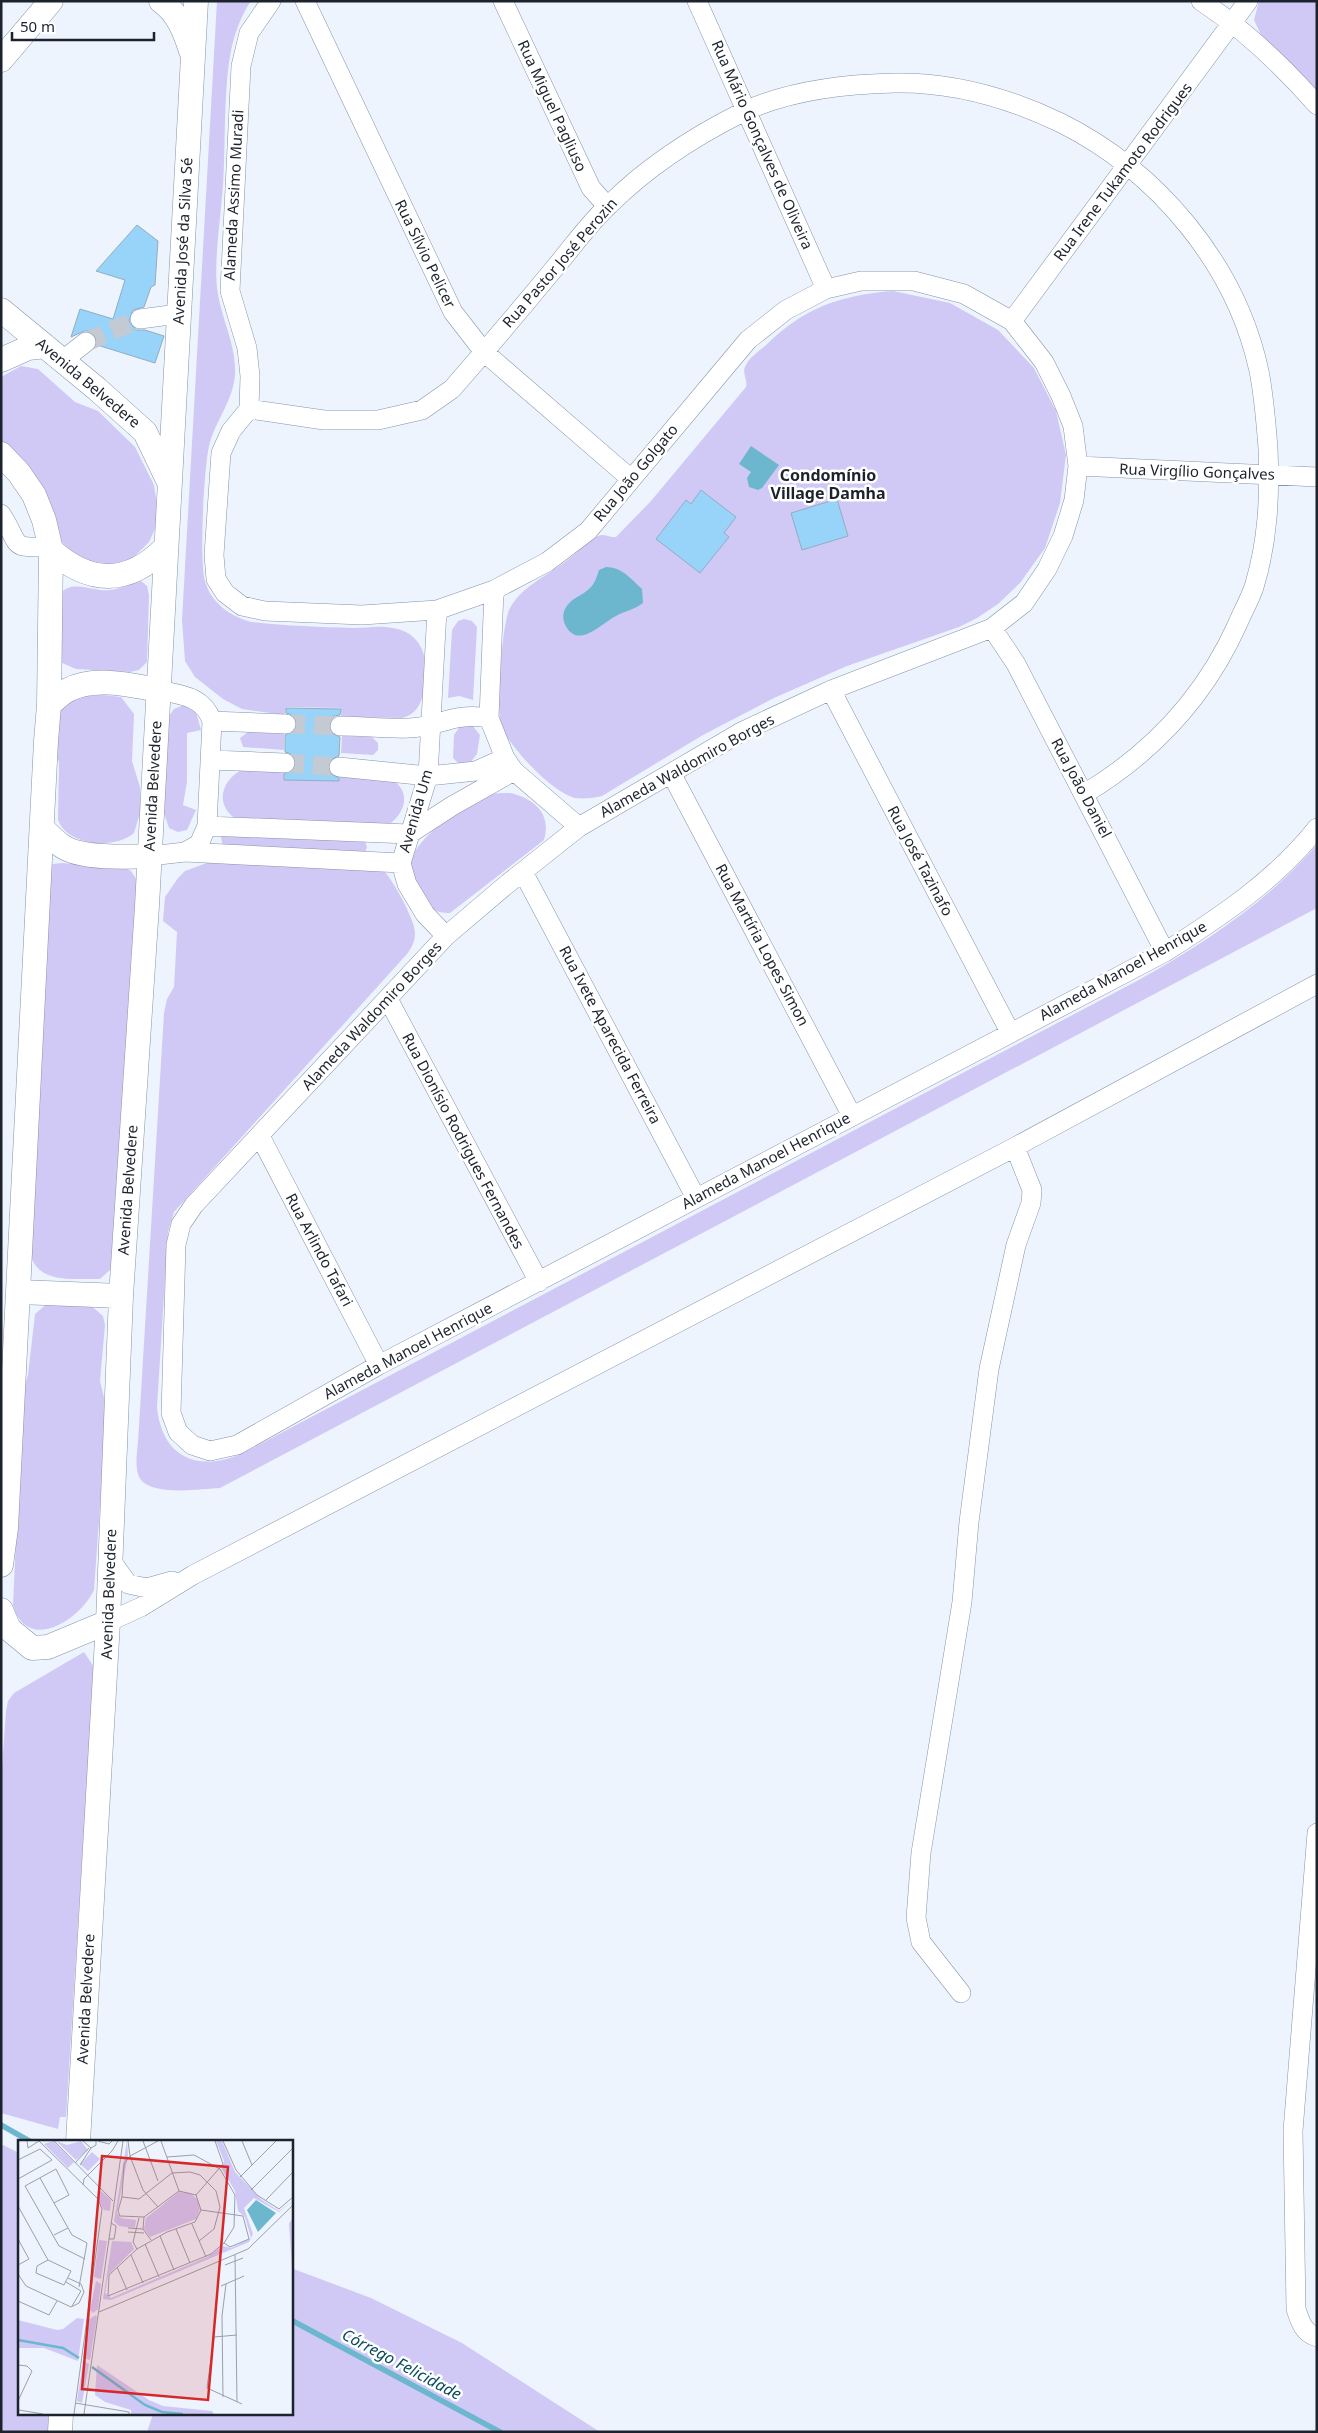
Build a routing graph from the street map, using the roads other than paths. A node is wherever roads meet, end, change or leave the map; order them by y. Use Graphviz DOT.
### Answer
graph roads {
  1 [pos="50,1"];
  2 [pos="161,1"];
  3 [pos="196,1"];
  4 [pos="271,1"];
  5 [pos="305,1"];
  6 [pos="503,1"];
  7 [pos="697,1"];
  8 [pos="1201,1"];
  9 [pos="1248,1"];
  10 [pos="1234,23"];
  11 [pos="2,51"];
  12 [pos="193,57"];
  13 [pos="1317,105"];
  14 [pos="746,111"];
  15 [pos="1128,165"];
  16 [pos="607,206"];
  17 [pos="826,289"];
  18 [pos="1,310"];
  19 [pos="178,314"];
  20 [pos="140,320"];
  21 [pos="1012,321"];
  22 [pos="86,342"];
  23 [pos="484,352"];
  24 [pos="54,353"];
  25 [pos="1,360"];
  26 [pos="249,409"];
  27 [pos="1,454"];
  28 [pos="1078,466"];
  29 [pos="1269,475"];
  30 [pos="1317,477"];
  31 [pos="631,479"];
  32 [pos="169,481"];
  33 [pos="1,514"];
  34 [pos="51,548"];
  35 [pos="165,548"];
  36 [pos="494,590"];
  37 [pos="437,610"];
  38 [pos="992,628"];
  39 [pos="158,690"];
  40 [pos="831,690"];
  41 [pos="49,705"];
  42 [pos="489,718"];
  43 [pos="212,721"];
  44 [pos="432,723"];
  45 [pos="286,724"];
  46 [pos="340,726"];
  47 [pos="212,760"];
  48 [pos="285,763"];
  49 [pos="509,764"];
  50 [pos="339,767"];
  51 [pos="671,773"];
  52 [pos="428,776"];
  53 [pos="1084,794"];
  54 [pos="207,826"];
  55 [pos="42,828"];
  56 [pos="579,828"];
  57 [pos="1317,828"];
  58 [pos="409,834"];
  59 [pos="185,852"];
  60 [pos="150,856"];
  61 [pos="401,863"];
  62 [pos="524,872"];
  63 [pos="446,936"];
  64 [pos="1165,952"];
  65 [pos="1317,984"];
  66 [pos="388,999"];
  67 [pos="1010,1032"];
  68 [pos="852,1116"];
  69 [pos="260,1136"];
  70 [pos="1014,1147"];
  71 [pos="696,1198"];
  72 [pos="539,1282"];
  73 [pos="19,1292"];
  74 [pos="122,1296"];
  75 [pos="379,1365"];
  76 [pos="192,1445"];
  77 [pos="4,1490"];
  78 [pos="4,1528"];
  79 [pos="2,1558"];
  80 [pos="110,1559"];
  81 [pos="193,1575"];
  82 [pos="1,1610"];
  83 [pos="108,1622"];
  84 [pos="1317,1832"];
  85 [pos="960,1992"];
  86 [pos="78,2140"];
  87 [pos="1317,2337"];
  88 [pos="61,2416"];
  89 [pos="60,2432"];
  1 -- 11 [label="main road"];
  2 -- 12 [label="main road"];
  3 -- 12 [label="main road, Avenida José da Silva Sé"];
  4 -- 26 [label="street, Alameda Assimo Muradi"];
  5 -- 23 [label="street, Rua Sílvio Pelicer"];
  6 -- 16 [label="street, Rua Miguel Pagliuso"];
  7 -- 14 [label="street, Rua Mário Gonçalves de Oliveira"];
  8 -- 10 [label="street"];
  9 -- 10 [label="street, Rua Irene Tukamoto Rodrigues"];
  10 -- 13 [label="street"];
  10 -- 15 [label="street, Rua Irene Tukamoto Rodrigues"];
  12 -- 19 [label="main road, Avenida José da Silva Sé"];
  14 -- 15 [label="street, Rua Pastor José Perozin"];
  14 -- 16 [label="street, Rua Pastor José Perozin"];
  14 -- 17 [label="street, Rua Mário Gonçalves de Oliveira"];
  15 -- 21 [label="street, Rua Irene Tukamoto Rodrigues"];
  15 -- 29 [label="street, Rua Pastor José Perozin"];
  16 -- 23 [label="street, Rua Pastor José Perozin"];
  17 -- 21 [label="street, Rua João Golgato"];
  17 -- 31 [label="street, Rua João Golgato"];
  18 -- 24 [label="main road, Avenida Belvedere"];
  19 -- 20 [label="street"];
  19 -- 32 [label="main road, Avenida José da Silva Sé"];
  21 -- 28 [label="street, Alameda Waldomiro Borges"];
  22 -- 24 [label="street"];
  23 -- 26 [label="street, Rua Pastor José Perozin"];
  23 -- 31 [label="street, Rua Sílvio Pelicer"];
  24 -- 25 [label="main road"];
  24 -- 32 [label="main road, Avenida Belvedere"];
  26 -- 37 [label="street, Rua João Golgato"];
  27 -- 34 [label="main road"];
  28 -- 29 [label="street, Rua Virgílio Gonçalves"];
  28 -- 38 [label="street, Alameda Waldomiro Borges"];
  29 -- 30 [label="street, Rua Virgílio Gonçalves"];
  29 -- 53 [label="street, Rua Pastor José Perozin"];
  31 -- 36 [label="street, Rua João Golgato"];
  32 -- 35 [label="main road, Avenida Belvedere"];
  33 -- 34 [label="street"];
  34 -- 35 [label="main road"];
  34 -- 41 [label="main road"];
  35 -- 39 [label="main road, Avenida Belvedere"];
  36 -- 37 [label="street, Rua João Golgato"];
  36 -- 42 [label="street"];
  37 -- 44 [label="street, Avenida Um"];
  38 -- 40 [label="street, Alameda Waldomiro Borges"];
  38 -- 53 [label="street, Rua João Daniel"];
  39 -- 41 [label="main road"];
  39 -- 43 [label="street"];
  39 -- 60 [label="main road, Avenida Belvedere"];
  40 -- 51 [label="street, Alameda Waldomiro Borges"];
  40 -- 67 [label="street, Rua José Tazinafo"];
  41 -- 55 [label="main road"];
  42 -- 44 [label="street"];
  42 -- 49 [label="street"];
  43 -- 45 [label="street"];
  43 -- 47 [label="street"];
  44 -- 46 [label="street"];
  44 -- 52 [label="street, Avenida Um"];
  47 -- 48 [label="street"];
  47 -- 54 [label="street"];
  49 -- 52 [label="street"];
  49 -- 56 [label="street"];
  49 -- 58 [label="street"];
  50 -- 52 [label="street"];
  51 -- 56 [label="street, Alameda Waldomiro Borges"];
  51 -- 68 [label="street, Rua Martíria Lopes Simon"];
  52 -- 58 [label="street, Avenida Um"];
  53 -- 64 [label="street, Rua João Daniel"];
  54 -- 58 [label="street"];
  54 -- 59 [label="street"];
  55 -- 60 [label="main road"];
  55 -- 73 [label="main road"];
  56 -- 62 [label="street, Alameda Waldomiro Borges"];
  57 -- 64 [label="street, Alameda Manoel Henrique"];
  58 -- 61 [label="street, Avenida Um"];
  59 -- 60 [label="street"];
  59 -- 61 [label="street"];
  60 -- 74 [label="main road, Avenida Belvedere"];
  61 -- 63 [label="street, Avenida Um"];
  62 -- 63 [label="street, Alameda Waldomiro Borges"];
  62 -- 71 [label="street, Rua Ivete Aparecida Ferreira"];
  63 -- 66 [label="street, Alameda Waldomiro Borges"];
  64 -- 67 [label="street, Alameda Manoel Henrique"];
  65 -- 70 [label="street"];
  66 -- 69 [label="street, Alameda Waldomiro Borges"];
  66 -- 72 [label="street, Rua Dionísio Rodrigues Fernandes"];
  67 -- 68 [label="street, Alameda Manoel Henrique"];
  68 -- 71 [label="street, Alameda Manoel Henrique"];
  69 -- 75 [label="street, Rua Arlindo Tafari"];
  69 -- 76 [label="street, Alameda Waldomiro Borges"];
  70 -- 81 [label="street"];
  70 -- 85 [label="street"];
  71 -- 72 [label="street, Alameda Manoel Henrique"];
  72 -- 75 [label="street, Alameda Manoel Henrique"];
  73 -- 74 [label="main road"];
  73 -- 77 [label="main road"];
  74 -- 80 [label="main road, Avenida Belvedere"];
  75 -- 76 [label="street, Alameda Manoel Henrique"];
  77 -- 78 [label="main road"];
  78 -- 79 [label="main road"];
  80 -- 81 [label="street"];
  80 -- 83 [label="main road, Avenida Belvedere"];
  81 -- 83 [label="street"];
  82 -- 83 [label="main road"];
  83 -- 86 [label="main road, Avenida Belvedere"];
  84 -- 87 [label="street"];
  88 -- 89 [label="main road"];
}
